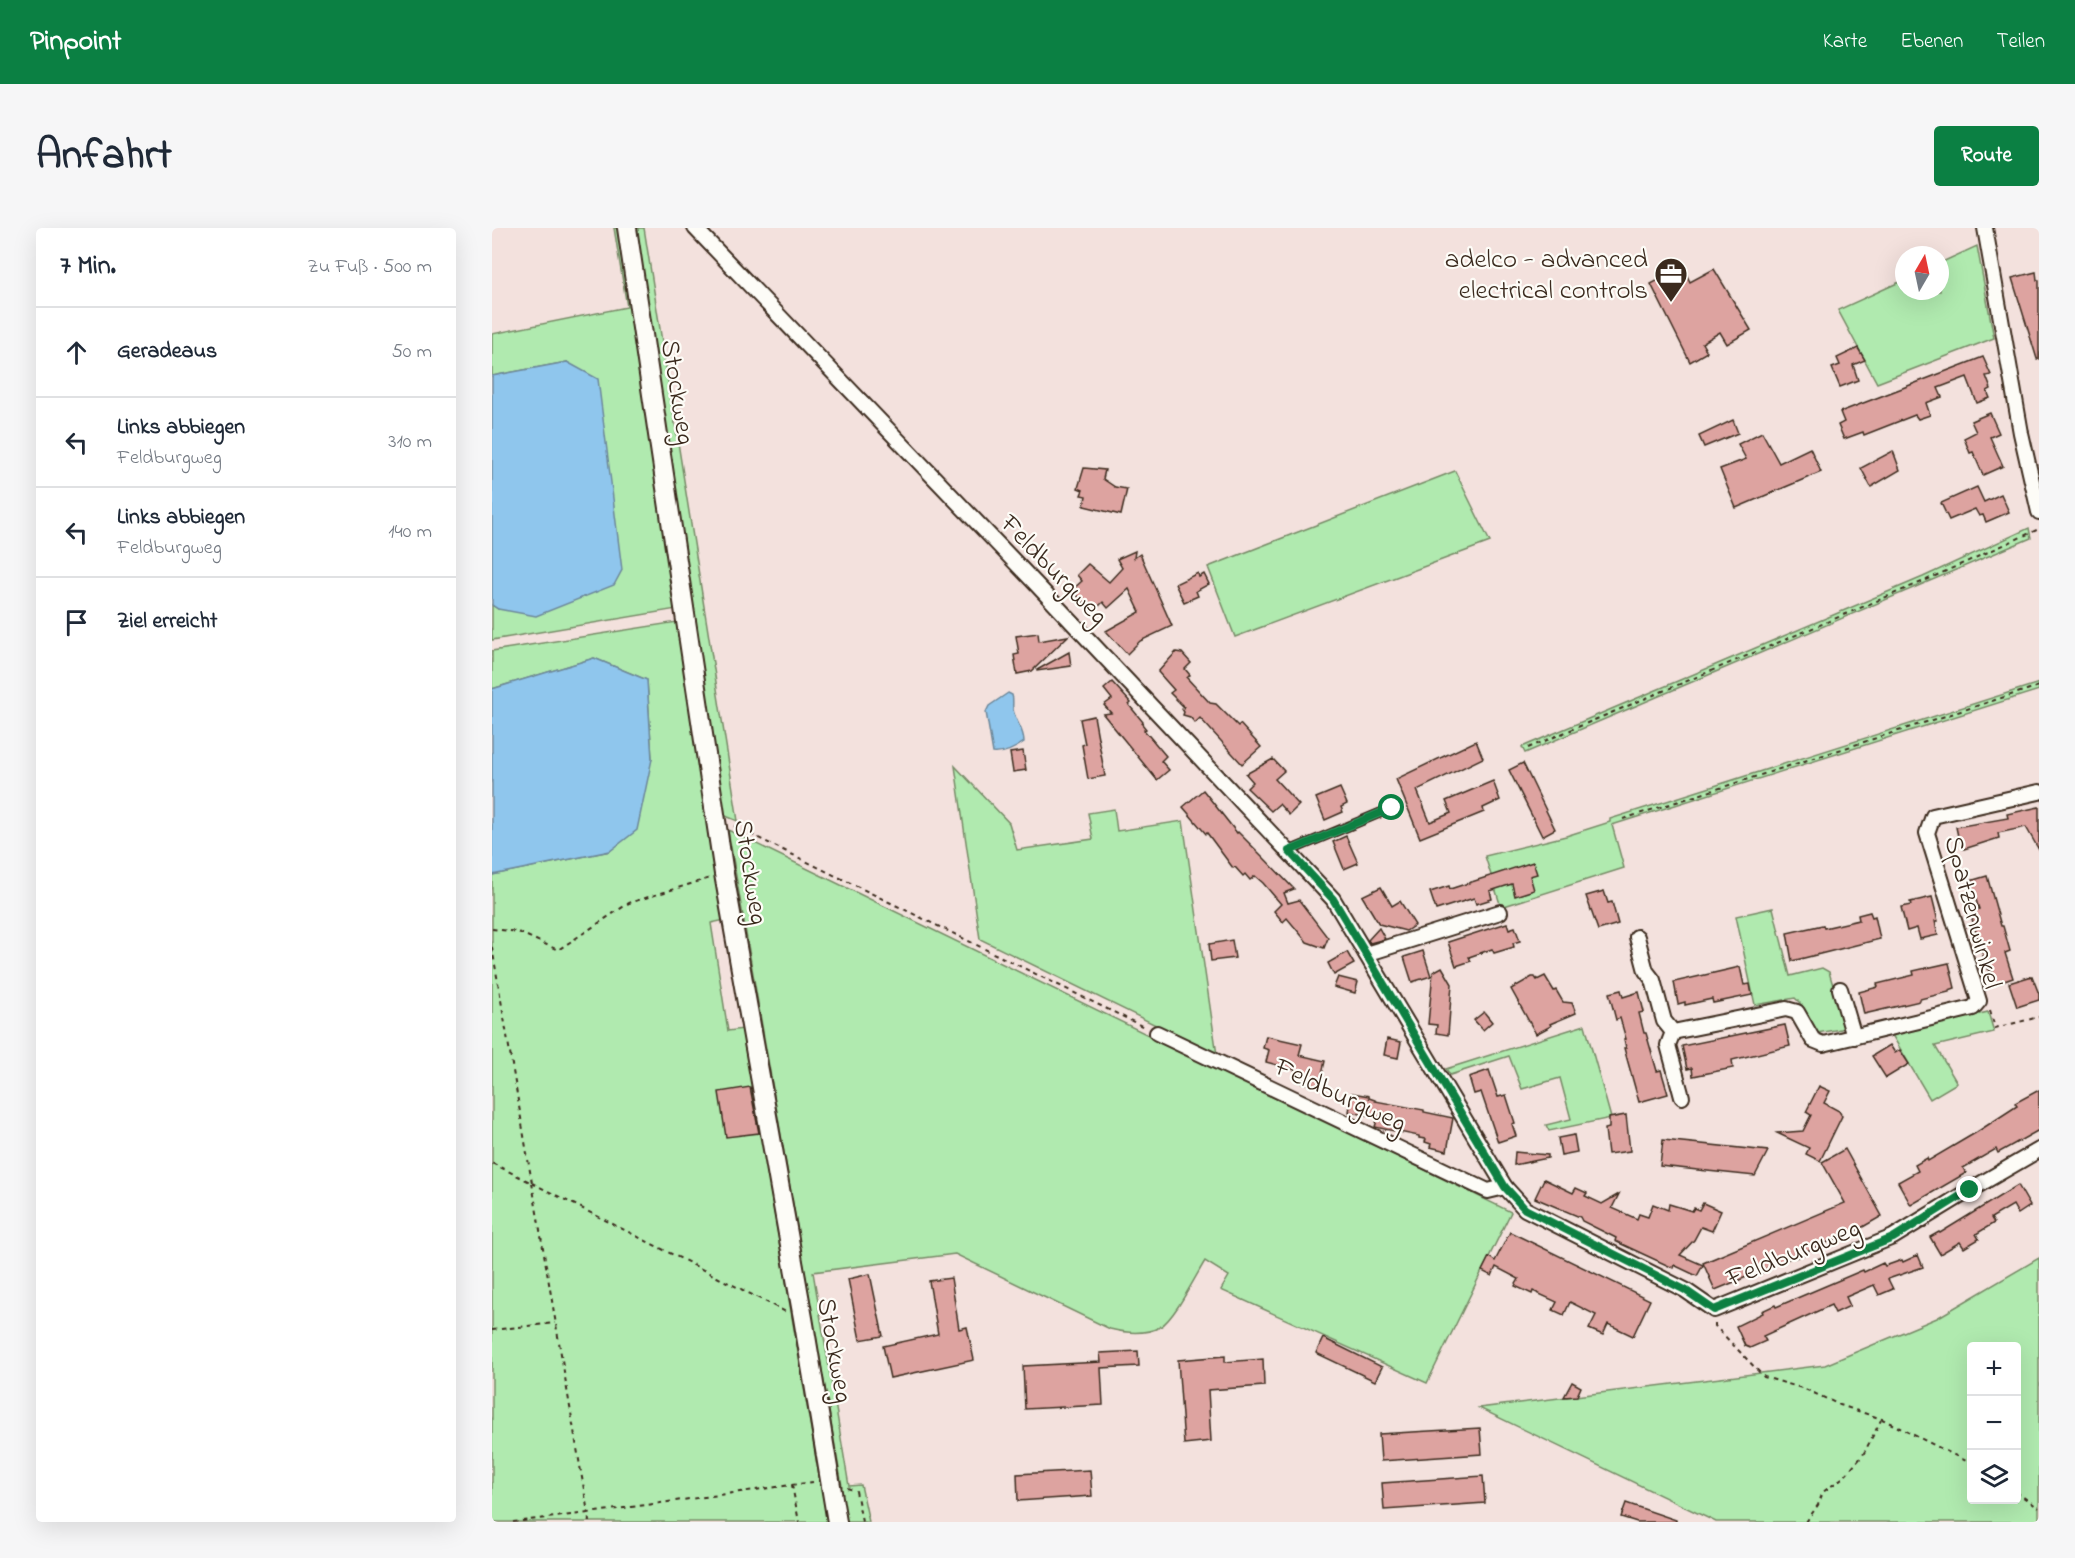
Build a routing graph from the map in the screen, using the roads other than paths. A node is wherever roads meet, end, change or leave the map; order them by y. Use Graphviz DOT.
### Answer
graph roads {
  1 [pos="627,228"];
  2 [pos="695,228"];
  3 [pos="1986,228"];
  4 [pos="2039,512"];
  5 [pos="2039,792"];
  6 [pos="1392,808"];
  7 [pos="1289,851"];
  8 [pos="1500,912"];
  9 [pos="1637,937"];
  10 [pos="1366,954"];
  11 [pos="1840,989"];
  12 [pos="1673,1032"];
  13 [pos="1157,1033"];
  14 [pos="1854,1037"];
  15 [pos="1682,1097"];
  16 [pos="2039,1150"];
  17 [pos="1505,1187"];
  18 [pos="837,1522"];
  1 -- 18 [label="street, Stockweg"];
  2 -- 7 [label="street, Feldburgweg"];
  3 -- 4 [label="street"];
  5 -- 14 [label="street, Spatzenwinkel"];
  6 -- 7 [label="lane"];
  7 -- 10 [label="street, Feldburgweg"];
  8 -- 10 [label="street"];
  9 -- 12 [label="street"];
  10 -- 17 [label="street, Feldburgweg"];
  11 -- 14 [label="street"];
  12 -- 14 [label="street, Spatzenwinkel"];
  12 -- 15 [label="street"];
  13 -- 17 [label="street, Feldburgweg"];
  16 -- 17 [label="street, Feldburgweg"];
}
